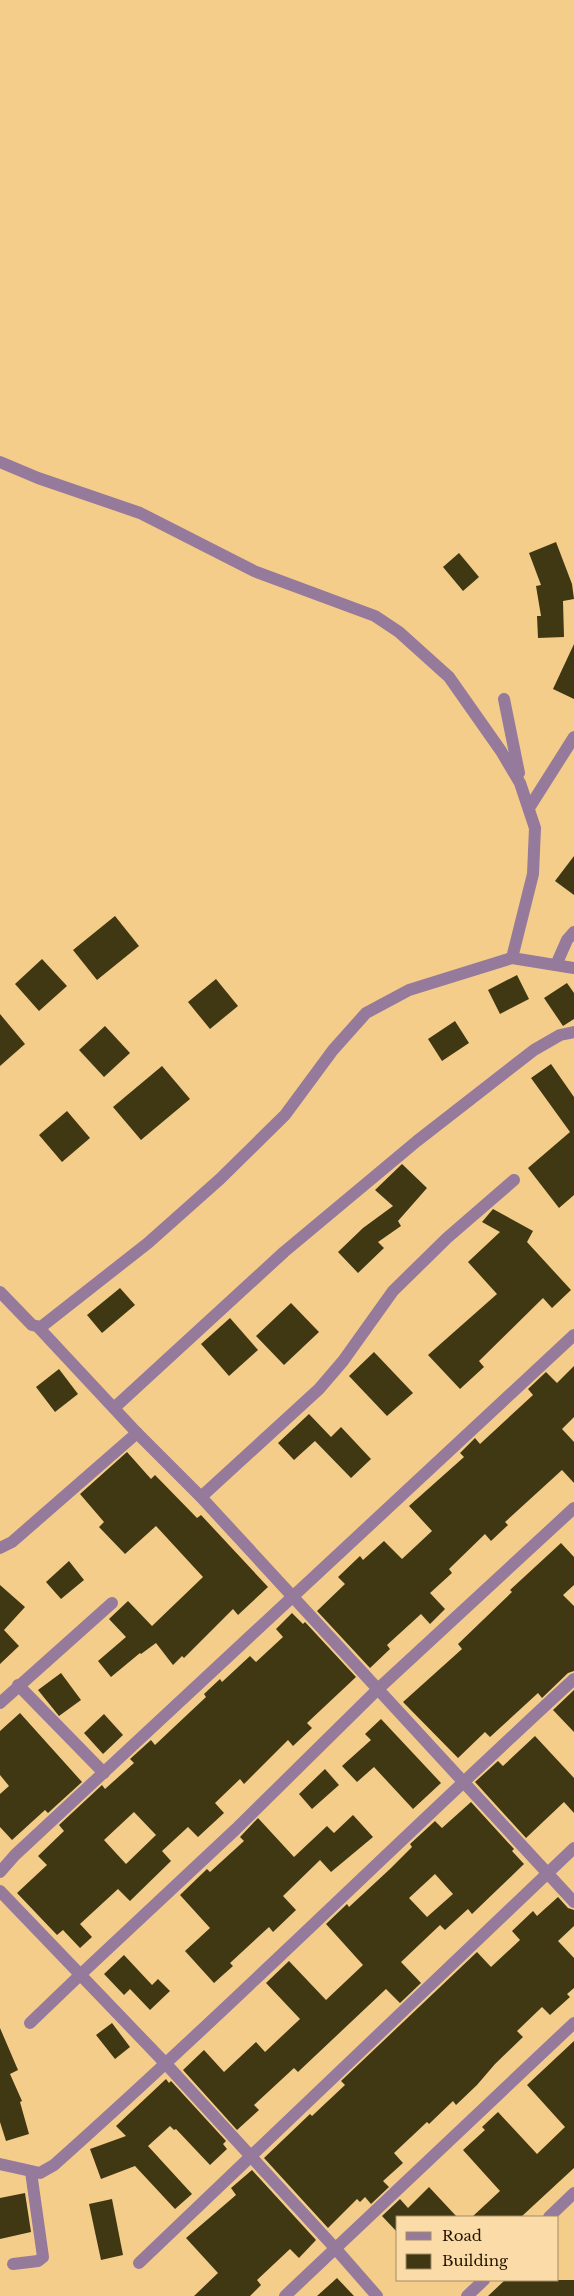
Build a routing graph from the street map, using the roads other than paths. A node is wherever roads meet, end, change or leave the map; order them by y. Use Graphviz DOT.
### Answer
graph roads {
  1 [pos="0,462"];
  2 [pos="504,699"];
  3 [pos="574,737"];
  4 [pos="520,783"];
  5 [pos="529,808"];
  6 [pos="574,932"];
  7 [pos="512,958"];
  8 [pos="556,965"];
  9 [pos="574,968"];
  10 [pos="574,1032"];
  11 [pos="514,1180"];
  12 [pos="0,1292"];
  13 [pos="39,1328"];
  14 [pos="574,1336"];
  15 [pos="114,1408"];
  16 [pos="137,1433"];
  17 [pos="201,1496"];
  18 [pos="574,1508"];
  19 [pos="0,1548"];
  20 [pos="293,1596"];
  21 [pos="112,1603"];
  22 [pos="574,1679"];
  23 [pos="18,1685"];
  24 [pos="378,1690"];
  25 [pos="0,1703"];
  26 [pos="104,1773"];
  27 [pos="464,1781"];
  28 [pos="574,1848"];
  29 [pos="0,1872"];
  30 [pos="547,1873"];
  31 [pos="0,1890"];
  32 [pos="574,1902"];
  33 [pos="80,1975"];
  34 [pos="574,2023"];
  35 [pos="30,2024"];
  36 [pos="166,2064"];
  37 [pos="250,2156"];
  38 [pos="1,2163"];
  39 [pos="31,2172"];
  40 [pos="574,2193"];
  41 [pos="550,2216"];
  42 [pos="336,2248"];
  43 [pos="139,2263"];
  44 [pos="13,2264"];
  45 [pos="483,2281"];
  46 [pos="285,2296"];
  47 [pos="376,2296"];
  48 [pos="466,2296"];
  1 -- 4 [label="street"];
  2 -- 4 [label="street"];
  3 -- 5 [label="street"];
  4 -- 5 [label="street"];
  5 -- 7 [label="street"];
  6 -- 8 [label="street"];
  7 -- 8 [label="street"];
  7 -- 13 [label="street"];
  8 -- 9 [label="street"];
  10 -- 15 [label="street"];
  11 -- 17 [label="street"];
  12 -- 13 [label="street"];
  13 -- 15 [label="street"];
  14 -- 20 [label="street"];
  15 -- 16 [label="street"];
  16 -- 17 [label="street"];
  16 -- 19 [label="street"];
  17 -- 20 [label="street"];
  18 -- 24 [label="street"];
  20 -- 24 [label="street"];
  20 -- 26 [label="street"];
  21 -- 23 [label="street"];
  22 -- 27 [label="street"];
  23 -- 25 [label="street"];
  23 -- 26 [label="street"];
  24 -- 27 [label="street"];
  24 -- 33 [label="street"];
  26 -- 29 [label="street"];
  27 -- 30 [label="street"];
  27 -- 36 [label="street"];
  28 -- 30 [label="street"];
  30 -- 32 [label="street"];
  30 -- 37 [label="street"];
  31 -- 33 [label="street"];
  33 -- 35 [label="street"];
  33 -- 36 [label="street"];
  34 -- 42 [label="street"];
  36 -- 37 [label="street"];
  36 -- 39 [label="street"];
  37 -- 42 [label="street"];
  37 -- 43 [label="street"];
  38 -- 39 [label="street"];
  39 -- 44 [label="street"];
  40 -- 41 [label="street"];
  42 -- 46 [label="street"];
  42 -- 47 [label="street"];
  45 -- 48 [label="street"];
}
